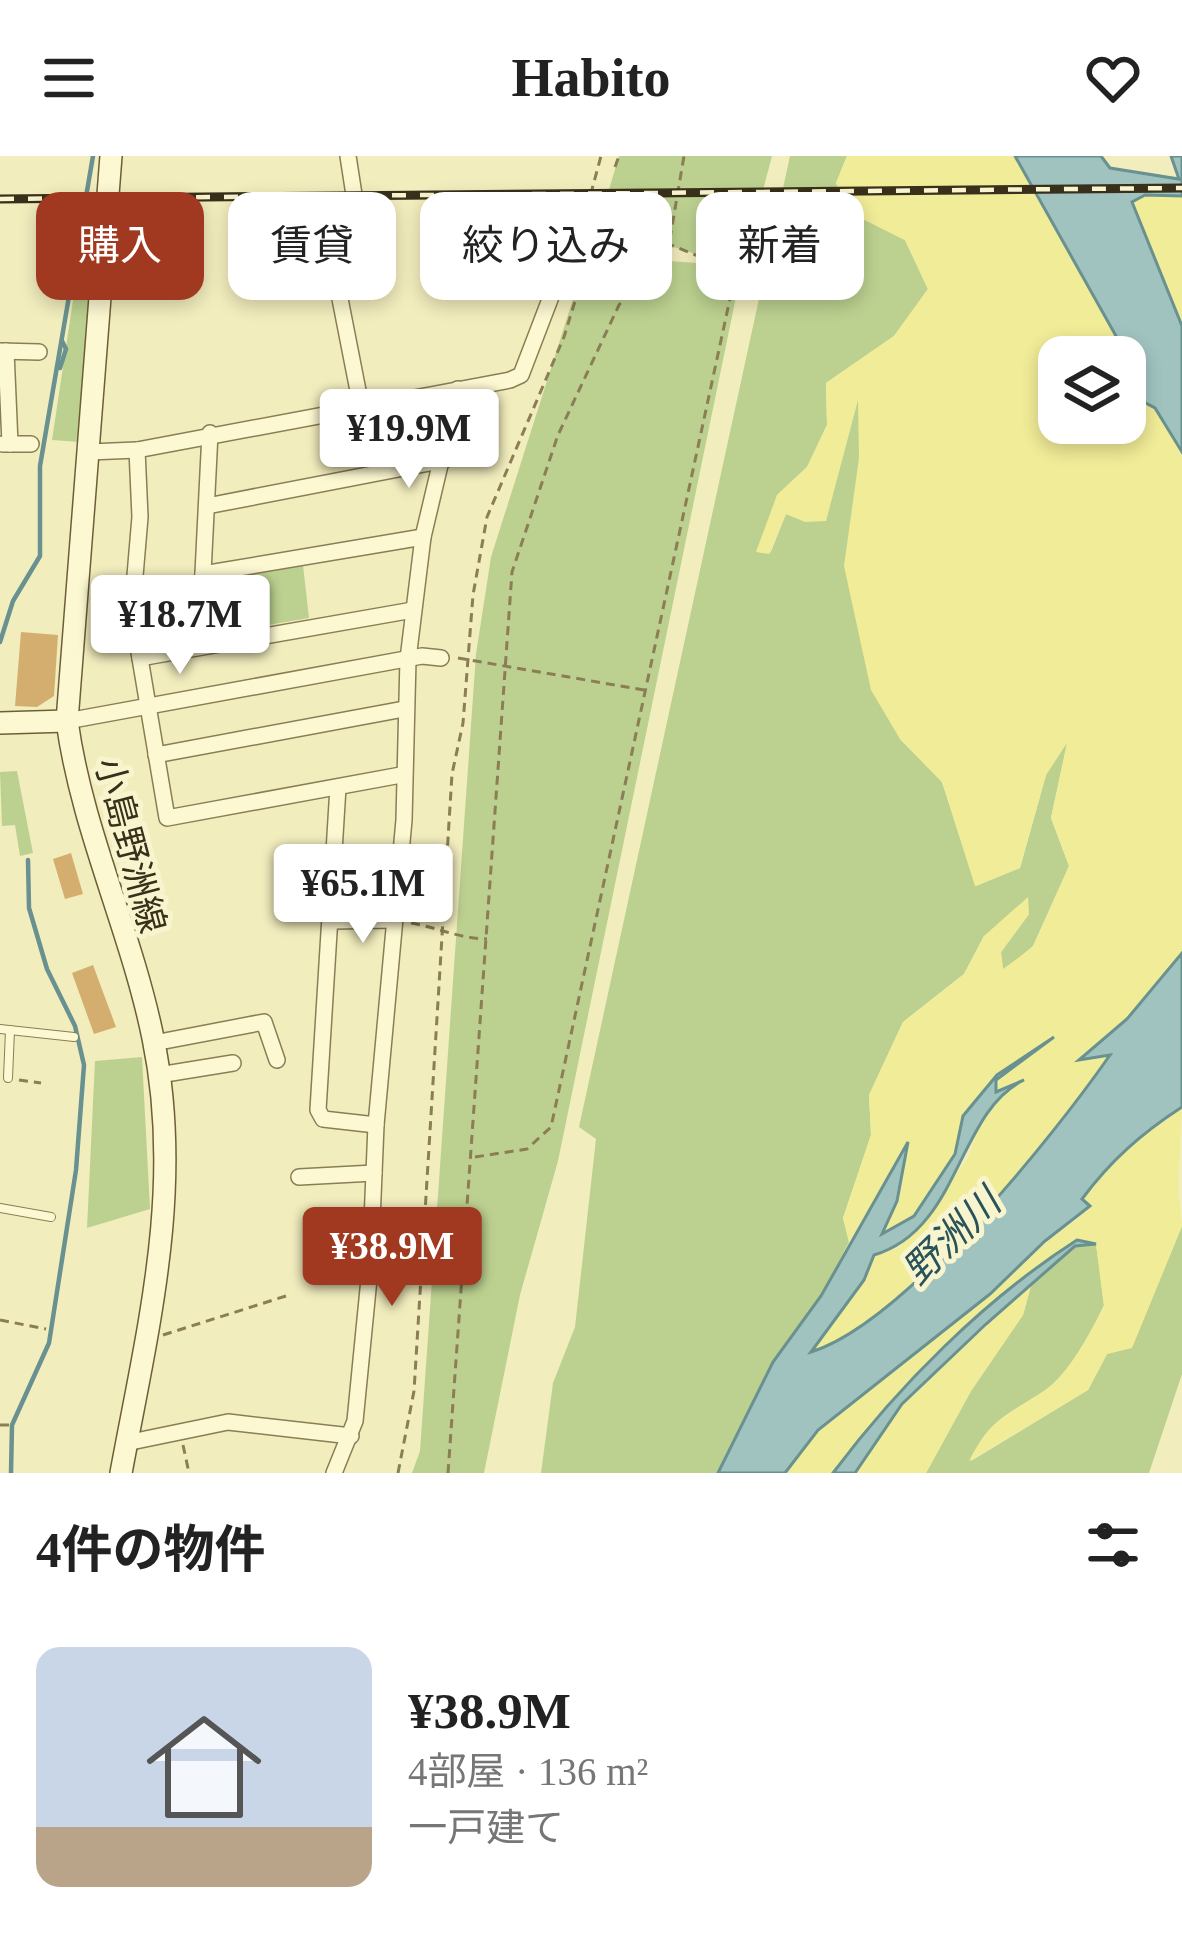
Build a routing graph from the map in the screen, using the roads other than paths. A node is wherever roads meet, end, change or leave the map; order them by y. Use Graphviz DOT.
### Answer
graph roads {
  1 [pos="112,156"];
  2 [pos="127,156"];
  3 [pos="348,156"];
  4 [pos="550,300"];
  5 [pos="3,351"];
  6 [pos="39,352"];
  7 [pos="458,389"];
  8 [pos="361,406"];
  9 [pos="211,434"];
  10 [pos="5,444"];
  11 [pos="31,445"];
  12 [pos="137,450"];
  13 [pos="89,452"];
  14 [pos="445,460"];
  15 [pos="207,506"];
  16 [pos="423,537"];
  17 [pos="203,574"];
  18 [pos="413,610"];
  19 [pos="211,645"];
  20 [pos="140,658"];
  21 [pos="408,658"];
  22 [pos="447,658"];
  23 [pos="148,706"];
  24 [pos="404,709"];
  25 [pos="67,721"];
  26 [pos="0,723"];
  27 [pos="156,755"];
  28 [pos="401,776"];
  29 [pos="338,787"];
  30 [pos="393,920"];
  31 [pos="332,921"];
  32 [pos="5,1030"];
  33 [pos="74,1036"];
  34 [pos="154,1043"];
  35 [pos="278,1060"];
  36 [pos="233,1063"];
  37 [pos="159,1075"];
  38 [pos="8,1078"];
  39 [pos="376,1125"];
  40 [pos="374,1173"];
  41 [pos="299,1177"];
  42 [pos="0,1208"];
  43 [pos="51,1216"];
  44 [pos="316,1263"];
  45 [pos="370,1269"];
  46 [pos="350,1436"];
  47 [pos="126,1443"];
  48 [pos="121,1473"];
  49 [pos="334,1473"];
  1 -- 2 [label="street"];
  1 -- 13 [label="main road, 小島野洲線"];
  3 -- 8 [label="street"];
  4 -- 7 [label="street"];
  5 -- 6 [label="street"];
  5 -- 10 [label="street"];
  7 -- 8 [label="street"];
  7 -- 14 [label="street"];
  8 -- 9 [label="street"];
  9 -- 12 [label="street"];
  9 -- 15 [label="street"];
  10 -- 11 [label="street"];
  12 -- 13 [label="street"];
  12 -- 20 [label="street"];
  13 -- 25 [label="main road, 小島野洲線"];
  14 -- 15 [label="street"];
  14 -- 16 [label="street"];
  15 -- 17 [label="street"];
  16 -- 17 [label="street"];
  16 -- 18 [label="street"];
  17 -- 19 [label="street"];
  18 -- 19 [label="street"];
  18 -- 21 [label="street"];
  19 -- 20 [label="street"];
  20 -- 23 [label="street"];
  21 -- 22 [label="street"];
  21 -- 23 [label="street"];
  21 -- 24 [label="street"];
  23 -- 25 [label="street"];
  23 -- 27 [label="street"];
  24 -- 27 [label="street"];
  24 -- 28 [label="street"];
  25 -- 26 [label="main road"];
  25 -- 34 [label="main road, 小島野洲線"];
  27 -- 29 [label="street"];
  28 -- 29 [label="street"];
  28 -- 30 [label="street"];
  29 -- 31 [label="street"];
  30 -- 31 [label="street"];
  30 -- 39 [label="street"];
  31 -- 39 [label="street"];
  32 -- 33 [label="lane"];
  32 -- 38 [label="lane"];
  34 -- 35 [label="street"];
  34 -- 37 [label="main road, 小島野洲線"];
  36 -- 37 [label="street"];
  37 -- 47 [label="main road, 小島野洲線"];
  39 -- 40 [label="street"];
  40 -- 41 [label="street"];
  40 -- 45 [label="street"];
  42 -- 43 [label="lane"];
  44 -- 45 [label="street"];
  45 -- 46 [label="street"];
  46 -- 47 [label="street"];
  46 -- 49 [label="street"];
  47 -- 48 [label="main road, 小島野洲線"];
}
